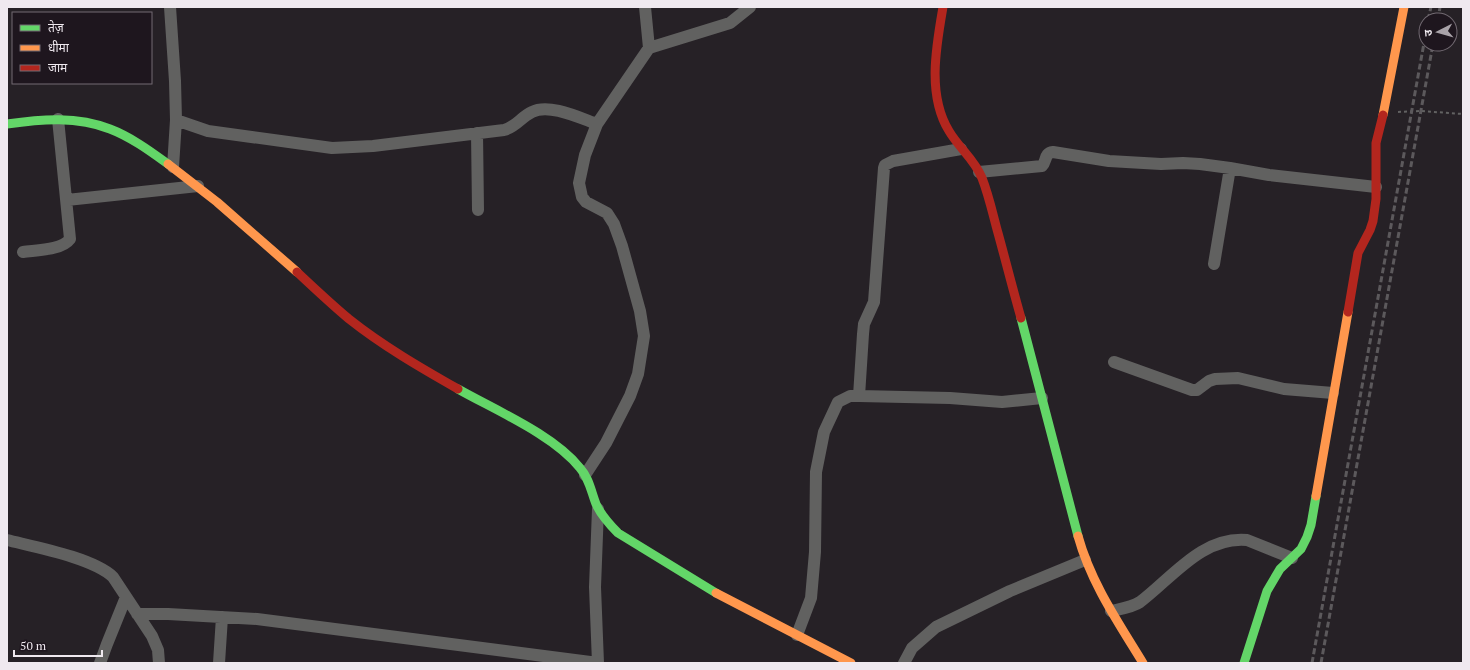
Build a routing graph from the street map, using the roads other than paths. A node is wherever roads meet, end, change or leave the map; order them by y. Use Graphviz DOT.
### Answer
graph roads {
  1 [pos="170,7"];
  2 [pos="645,7"];
  3 [pos="750,7"];
  4 [pos="943,7"];
  5 [pos="1404,7"];
  6 [pos="649,48"];
  7 [pos="58,119"];
  8 [pos="176,120"];
  9 [pos="7,124"];
  10 [pos="597,124"];
  11 [pos="478,133"];
  12 [pos="961,149"];
  13 [pos="173,167"];
  14 [pos="1230,168"];
  15 [pos="979,172"];
  16 [pos="198,186"];
  17 [pos="1376,187"];
  18 [pos="67,200"];
  19 [pos="478,210"];
  20 [pos="23,252"];
  21 [pos="1214,264"];
  22 [pos="1114,362"];
  23 [pos="1333,393"];
  24 [pos="859,396"];
  25 [pos="1042,398"];
  26 [pos="585,475"];
  27 [pos="598,509"];
  28 [pos="7,540"];
  29 [pos="1292,558"];
  30 [pos="1085,560"];
  31 [pos="126,597"];
  32 [pos="1111,612"];
  33 [pos="137,614"];
  34 [pos="222,617"];
  35 [pos="797,635"];
  36 [pos="100,663"];
  37 [pos="160,663"];
  38 [pos="219,663"];
  39 [pos="598,663"];
  40 [pos="851,663"];
  41 [pos="904,663"];
  42 [pos="1143,663"];
  43 [pos="1244,663"];
  1 -- 8 [label="street"];
  2 -- 6 [label="street"];
  3 -- 6 [label="street"];
  4 -- 12 [label="street"];
  5 -- 17 [label="street"];
  6 -- 10 [label="street"];
  7 -- 9 [label="street"];
  7 -- 13 [label="street"];
  7 -- 18 [label="street"];
  8 -- 11 [label="street"];
  8 -- 13 [label="street"];
  10 -- 11 [label="street"];
  10 -- 26 [label="street"];
  11 -- 19 [label="street"];
  12 -- 15 [label="street"];
  12 -- 24 [label="street"];
  13 -- 16 [label="street"];
  14 -- 15 [label="street"];
  14 -- 17 [label="street"];
  14 -- 21 [label="street"];
  15 -- 25 [label="street"];
  16 -- 18 [label="street"];
  16 -- 26 [label="street"];
  17 -- 23 [label="street"];
  18 -- 20 [label="street"];
  22 -- 23 [label="street"];
  23 -- 29 [label="street"];
  24 -- 25 [label="street"];
  24 -- 35 [label="street"];
  25 -- 30 [label="street"];
  26 -- 27 [label="street"];
  27 -- 35 [label="street"];
  27 -- 39 [label="street"];
  28 -- 31 [label="street"];
  29 -- 32 [label="street"];
  29 -- 43 [label="street"];
  30 -- 32 [label="street"];
  30 -- 41 [label="street"];
  31 -- 33 [label="street"];
  31 -- 36 [label="street"];
  32 -- 42 [label="street"];
  33 -- 34 [label="street"];
  33 -- 37 [label="street"];
  34 -- 38 [label="street"];
  34 -- 39 [label="street"];
  35 -- 40 [label="street"];
}
